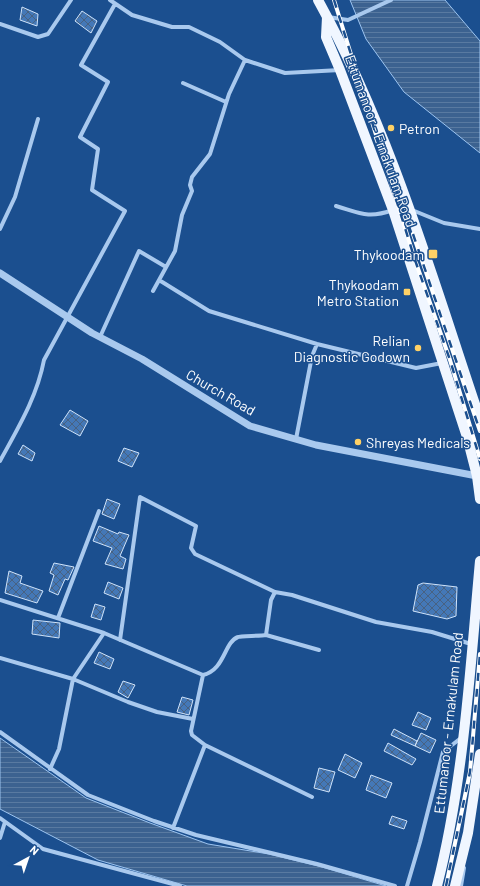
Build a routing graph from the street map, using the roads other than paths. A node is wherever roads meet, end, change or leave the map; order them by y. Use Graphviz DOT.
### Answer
graph roads {
  1 [pos="71,0"];
  2 [pos="110,0"];
  3 [pos="318,0"];
  4 [pos="391,0"];
  5 [pos="115,4"];
  6 [pos="327,17"];
  7 [pos="0,24"];
  8 [pos="245,60"];
  9 [pos="340,70"];
  10 [pos="183,83"];
  11 [pos="226,102"];
  12 [pos="38,120"];
  13 [pos="336,206"];
  14 [pos="410,209"];
  15 [pos="393,210"];
  16 [pos="480,229"];
  17 [pos="0,230"];
  18 [pos="166,267"];
  19 [pos="0,273"];
  20 [pos="160,280"];
  21 [pos="153,291"];
  22 [pos="67,317"];
  23 [pos="100,337"];
  24 [pos="317,344"];
  25 [pos="444,363"];
  26 [pos="480,419"];
  27 [pos="296,439"];
  28 [pos="0,461"];
  29 [pos="477,476"];
  30 [pos="480,499"];
  31 [pos="99,511"];
  32 [pos="480,561"];
  33 [pos="275,592"];
  34 [pos="0,600"];
  35 [pos="478,614"];
  36 [pos="58,618"];
  37 [pos="104,633"];
  38 [pos="266,635"];
  39 [pos="120,640"];
  40 [pos="471,644"];
  41 [pos="319,650"];
  42 [pos="0,658"];
  43 [pos="203,675"];
  44 [pos="73,679"];
  45 [pos="193,720"];
  46 [pos="0,732"];
  47 [pos="464,736"];
  48 [pos="205,745"];
  49 [pos="480,754"];
  50 [pos="50,769"];
  51 [pos="480,779"];
  52 [pos="312,797"];
  53 [pos="0,818"];
  54 [pos="5,822"];
  55 [pos="173,828"];
  56 [pos="0,838"];
  57 [pos="438,882"];
  58 [pos="457,884"];
  59 [pos="180,886"];
  60 [pos="395,886"];
  61 [pos="407,886"];
  1 -- 7 [label="street"];
  2 -- 5 [label="street"];
  3 -- 6 [label="main road"];
  4 -- 6 [label="street"];
  5 -- 8 [label="street"];
  5 -- 22 [label="street"];
  6 -- 9 [label="main road, Ettumanoor - Ernakulam Road"];
  6 -- 14 [label="main road"];
  8 -- 9 [label="street"];
  8 -- 11 [label="street"];
  9 -- 15 [label="main road, Ettumanoor - Ernakulam Road"];
  10 -- 11 [label="street"];
  11 -- 18 [label="street"];
  12 -- 17 [label="street"];
  13 -- 15 [label="street"];
  14 -- 16 [label="street"];
  14 -- 26 [label="main road"];
  15 -- 25 [label="main road, Ettumanoor - Ernakulam Road"];
  18 -- 20 [label="street"];
  18 -- 23 [label="street"];
  19 -- 22 [label="street, Church Road"];
  20 -- 21 [label="street"];
  20 -- 24 [label="street"];
  22 -- 23 [label="street, Church Road"];
  22 -- 28 [label="street"];
  23 -- 27 [label="street, Church Road"];
  24 -- 25 [label="street"];
  24 -- 27 [label="street"];
  25 -- 29 [label="main road, Ettumanoor - Ernakulam Road"];
  27 -- 29 [label="street, Church Road"];
  29 -- 30 [label="main road, Ettumanoor - Ernakulam Road"];
  31 -- 36 [label="street"];
  32 -- 35 [label="main road, Ettumanoor - Ernakulam Road"];
  33 -- 38 [label="street"];
  33 -- 39 [label="street"];
  33 -- 40 [label="street"];
  34 -- 36 [label="street"];
  35 -- 40 [label="main road, Ettumanoor - Ernakulam Road"];
  36 -- 37 [label="street"];
  37 -- 39 [label="street"];
  37 -- 44 [label="street"];
  38 -- 41 [label="street"];
  38 -- 43 [label="street"];
  39 -- 43 [label="street"];
  40 -- 47 [label="main road, Ettumanoor - Ernakulam Road"];
  42 -- 44 [label="street"];
  43 -- 45 [label="street"];
  44 -- 45 [label="street"];
  44 -- 50 [label="street"];
  45 -- 48 [label="street"];
  46 -- 50 [label="street"];
  47 -- 57 [label="main road, Ettumanoor - Ernakulam Road"];
  47 -- 61 [label="street"];
  48 -- 52 [label="street"];
  48 -- 55 [label="street"];
  49 -- 58 [label="main road"];
  50 -- 55 [label="street"];
  51 -- 58 [label="street"];
  53 -- 54 [label="street"];
  54 -- 56 [label="street"];
  54 -- 59 [label="street"];
  55 -- 60 [label="street"];
}
